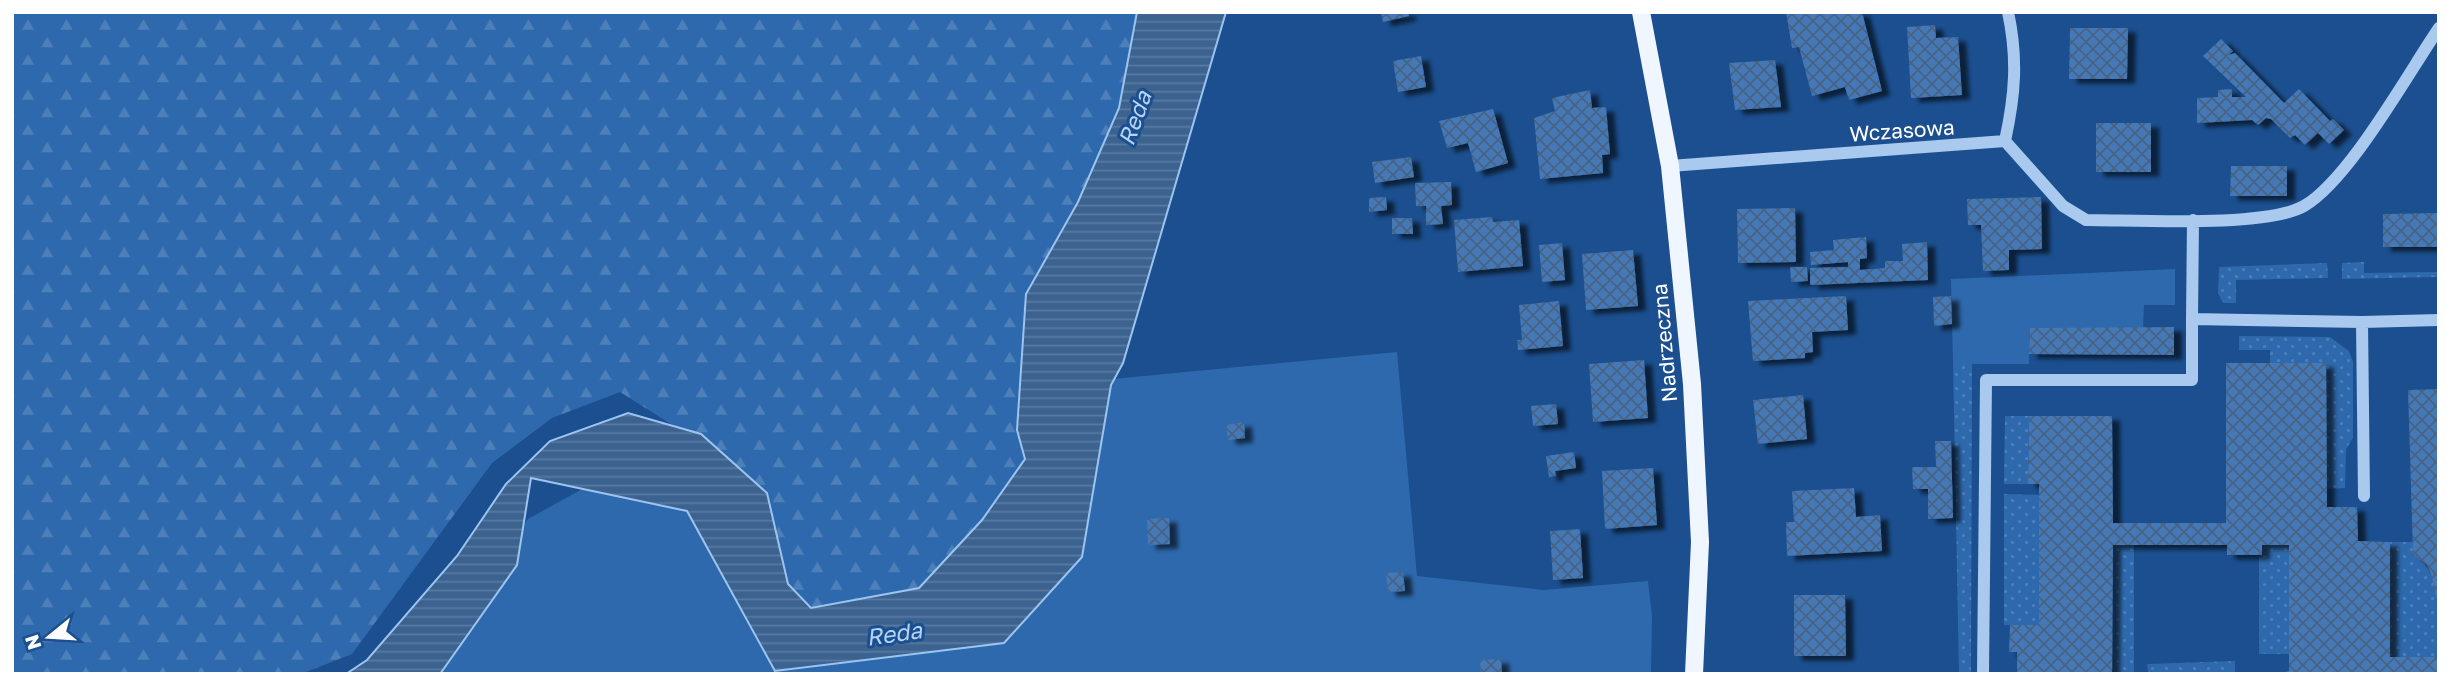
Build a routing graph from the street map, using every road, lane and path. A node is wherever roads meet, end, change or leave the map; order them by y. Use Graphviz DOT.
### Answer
graph roads {
  1 [pos="1641,12"];
  2 [pos="2008,12"];
  3 [pos="2439,28"];
  4 [pos="2005,141"];
  5 [pos="1670,166"];
  6 [pos="2193,220"];
  7 [pos="2192,319"];
  8 [pos="2439,320"];
  9 [pos="2362,322"];
  10 [pos="2364,496"];
  11 [pos="1694,674"];
  12 [pos="1983,674"];
  1 -- 5 [label="main road, Nadrzeczna"];
  2 -- 4 [label="street"];
  3 -- 6 [label="street"];
  4 -- 5 [label="street, Wczasowa"];
  4 -- 6 [label="street"];
  5 -- 11 [label="main road, Nadrzeczna"];
  6 -- 7 [label="street"];
  7 -- 9 [label="street"];
  7 -- 12 [label="street"];
  8 -- 9 [label="street"];
  9 -- 10 [label="street"];
}
